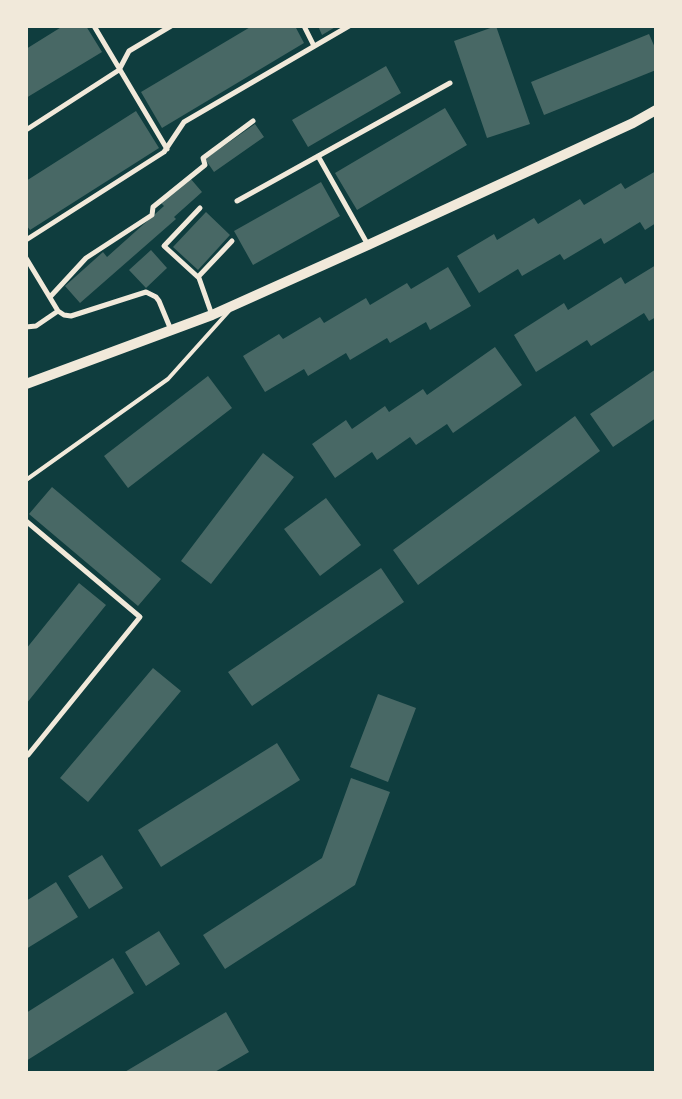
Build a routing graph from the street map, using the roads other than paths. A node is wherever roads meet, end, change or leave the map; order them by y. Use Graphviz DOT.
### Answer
graph roads {
  1 [pos="94,26"];
  2 [pos="171,26"];
  3 [pos="304,26"];
  4 [pos="349,26"];
  5 [pos="314,46"];
  6 [pos="119,70"];
  7 [pos="450,82"];
  8 [pos="656,110"];
  9 [pos="253,121"];
  10 [pos="26,130"];
  11 [pos="167,149"];
  12 [pos="318,156"];
  13 [pos="237,201"];
  14 [pos="200,208"];
  15 [pos="26,240"];
  16 [pos="232,241"];
  17 [pos="368,245"];
  18 [pos="26,258"];
  19 [pos="198,277"];
  20 [pos="50,297"];
  21 [pos="234,305"];
  22 [pos="58,311"];
  23 [pos="212,315"];
  24 [pos="26,327"];
  25 [pos="172,330"];
  26 [pos="26,384"];
  27 [pos="26,480"];
  28 [pos="26,521"];
  29 [pos="28,754"];
  1 -- 6 [label="street"];
  2 -- 6 [label="street"];
  3 -- 5 [label="street"];
  4 -- 5 [label="street"];
  5 -- 11 [label="street"];
  6 -- 10 [label="street"];
  6 -- 11 [label="street"];
  7 -- 12 [label="street"];
  8 -- 17 [label="main road"];
  9 -- 20 [label="street"];
  11 -- 15 [label="street"];
  12 -- 13 [label="street"];
  12 -- 17 [label="street"];
  14 -- 19 [label="street"];
  16 -- 19 [label="street"];
  17 -- 21 [label="main road"];
  18 -- 20 [label="street"];
  19 -- 23 [label="street"];
  20 -- 22 [label="street"];
  21 -- 23 [label="main road"];
  21 -- 27 [label="lane"];
  22 -- 24 [label="street"];
  22 -- 25 [label="street"];
  23 -- 25 [label="main road"];
  25 -- 26 [label="main road"];
  28 -- 29 [label="street"];
}
